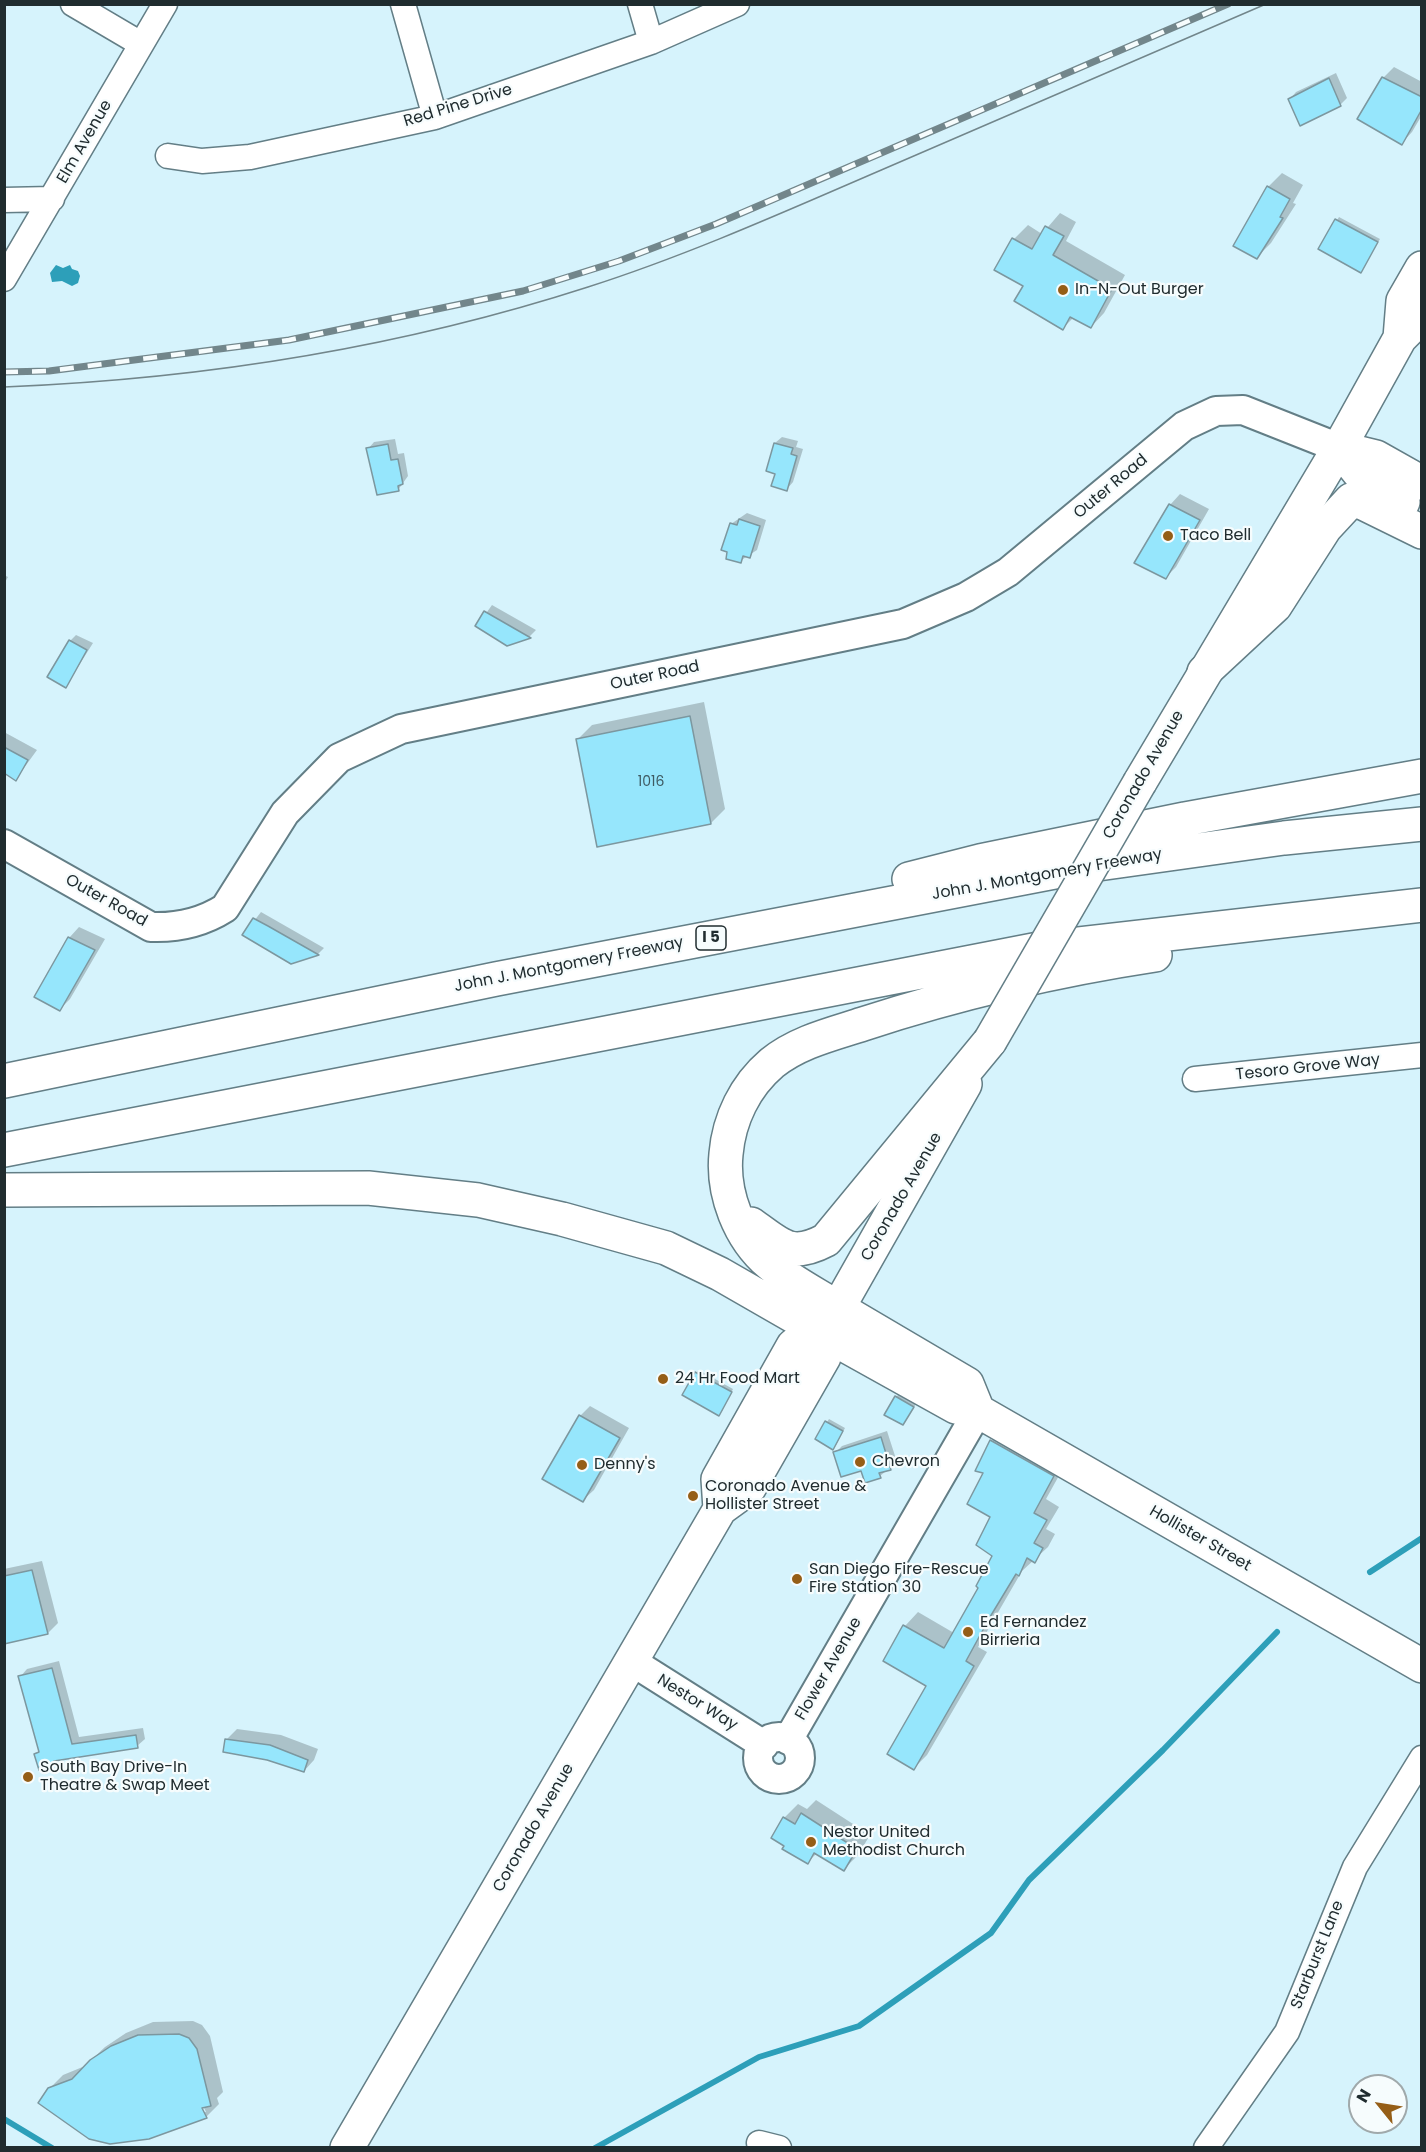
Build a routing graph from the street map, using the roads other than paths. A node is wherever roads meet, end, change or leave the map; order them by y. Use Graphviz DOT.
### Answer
graph roads {
  1 [pos="73,4"];
  2 [pos="165,4"];
  3 [pos="403,4"];
  4 [pos="640,4"];
  5 [pos="737,4"];
  6 [pos="651,42"];
  7 [pos="141,44"];
  8 [pos="435,117"];
  9 [pos="168,156"];
  10 [pos="52,199"];
  11 [pos="4,200"];
  12 [pos="1422,268"];
  13 [pos="4,279"];
  14 [pos="1411,327"];
  15 [pos="1339,448"];
  16 [pos="1422,483"];
  17 [pos="1422,513"];
  18 [pos="1422,532"];
  19 [pos="1204,672"];
  20 [pos="1422,776"];
  21 [pos="1422,824"];
  22 [pos="4,844"];
  23 [pos="1422,907"];
  24 [pos="1044,948"];
  25 [pos="639,951"];
  26 [pos="990,1041"];
  27 [pos="1422,1055"];
  28 [pos="1195,1079"];
  29 [pos="4,1081"];
  30 [pos="4,1150"];
  31 [pos="4,1190"];
  32 [pos="736,1215"];
  33 [pos="827,1325"];
  34 [pos="978,1412"];
  35 [pos="631,1661"];
  36 [pos="1422,1666"];
  37 [pos="776,1742"];
  38 [pos="1422,1758"];
  39 [pos="347,2148"];
  40 [pos="1206,2148"];
  1 -- 7 [label="street"];
  2 -- 7 [label="street, Elm Avenue"];
  3 -- 8 [label="street"];
  4 -- 6 [label="street"];
  5 -- 6 [label="street, Red Pine Drive"];
  6 -- 8 [label="street, Red Pine Drive"];
  7 -- 10 [label="street, Elm Avenue"];
  8 -- 9 [label="street, Red Pine Drive"];
  10 -- 11 [label="street"];
  10 -- 13 [label="street, Elm Avenue"];
  12 -- 14 [label="main road, Coronado Avenue"];
  14 -- 15 [label="main road, Coronado Avenue"];
  15 -- 16 [label="main road"];
  15 -- 17 [label="main road"];
  15 -- 19 [label="main road, Coronado Avenue"];
  15 -- 22 [label="street, Outer Road"];
  18 -- 19 [label="main road"];
  19 -- 24 [label="main road, Coronado Avenue, bridge"];
  20 -- 25 [label="main road"];
  21 -- 25 [label="main road, John J. Montgomery Freeway / I 5"];
  23 -- 24 [label="main road"];
  23 -- 32 [label="main road"];
  24 -- 26 [label="main road, Coronado Avenue, bridge"];
  24 -- 30 [label="main road"];
  25 -- 29 [label="main road, John J. Montgomery Freeway / I 5"];
  26 -- 32 [label="main road"];
  26 -- 33 [label="main road, Coronado Avenue"];
  27 -- 28 [label="street, Tesoro Grove Way"];
  31 -- 33 [label="main road"];
  32 -- 33 [label="main road"];
  33 -- 34 [label="main road"];
  33 -- 35 [label="main road, Coronado Avenue"];
  34 -- 36 [label="main road, Hollister Street"];
  34 -- 37 [label="street, Flower Avenue"];
  35 -- 37 [label="street, Nestor Way"];
  35 -- 39 [label="main road, Coronado Avenue"];
  38 -- 40 [label="street, Starburst Lane"];
}
